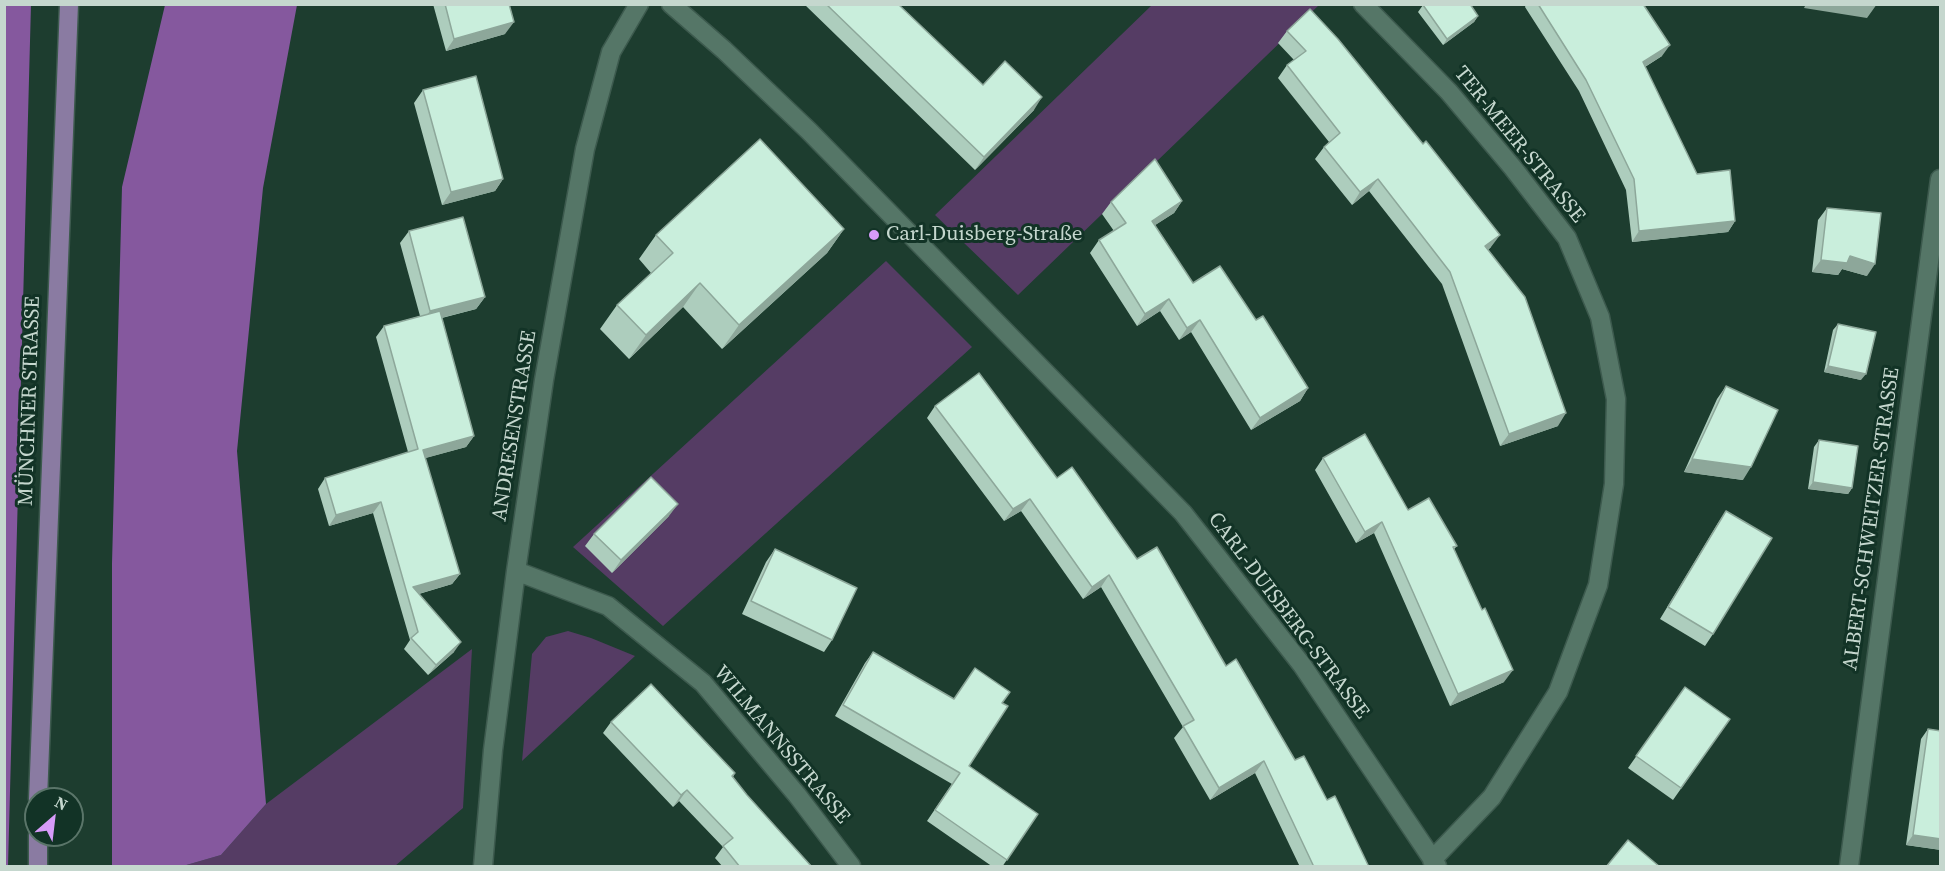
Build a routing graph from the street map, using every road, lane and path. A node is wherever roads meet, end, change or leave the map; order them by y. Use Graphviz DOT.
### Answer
graph roads {
  1 [pos="69,4"];
  2 [pos="639,4"];
  3 [pos="671,4"];
  4 [pos="1363,4"];
  5 [pos="1941,178"];
  6 [pos="1933,295"];
  7 [pos="516,571"];
  8 [pos="38,787"];
  9 [pos="38,847"];
  10 [pos="1435,863"];
  11 [pos="38,867"];
  12 [pos="483,867"];
  13 [pos="851,867"];
  14 [pos="1849,867"];
  1 -- 8 [label="main road, MÜNCHNER STRASSE"];
  2 -- 7 [label="street, ANDRESENSTRASSE"];
  3 -- 10 [label="street, CARL-DUISBERG-STRASSE"];
  4 -- 10 [label="street, TER-MEER-STRASSE"];
  5 -- 6 [label="street, ALBERT-SCHWEITZER-STRASSE"];
  6 -- 14 [label="street, ALBERT-SCHWEITZER-STRASSE"];
  7 -- 12 [label="street, ANDRESENSTRASSE"];
  7 -- 13 [label="street, WILMANNSSTRASSE"];
  9 -- 11 [label="main road"];
}
